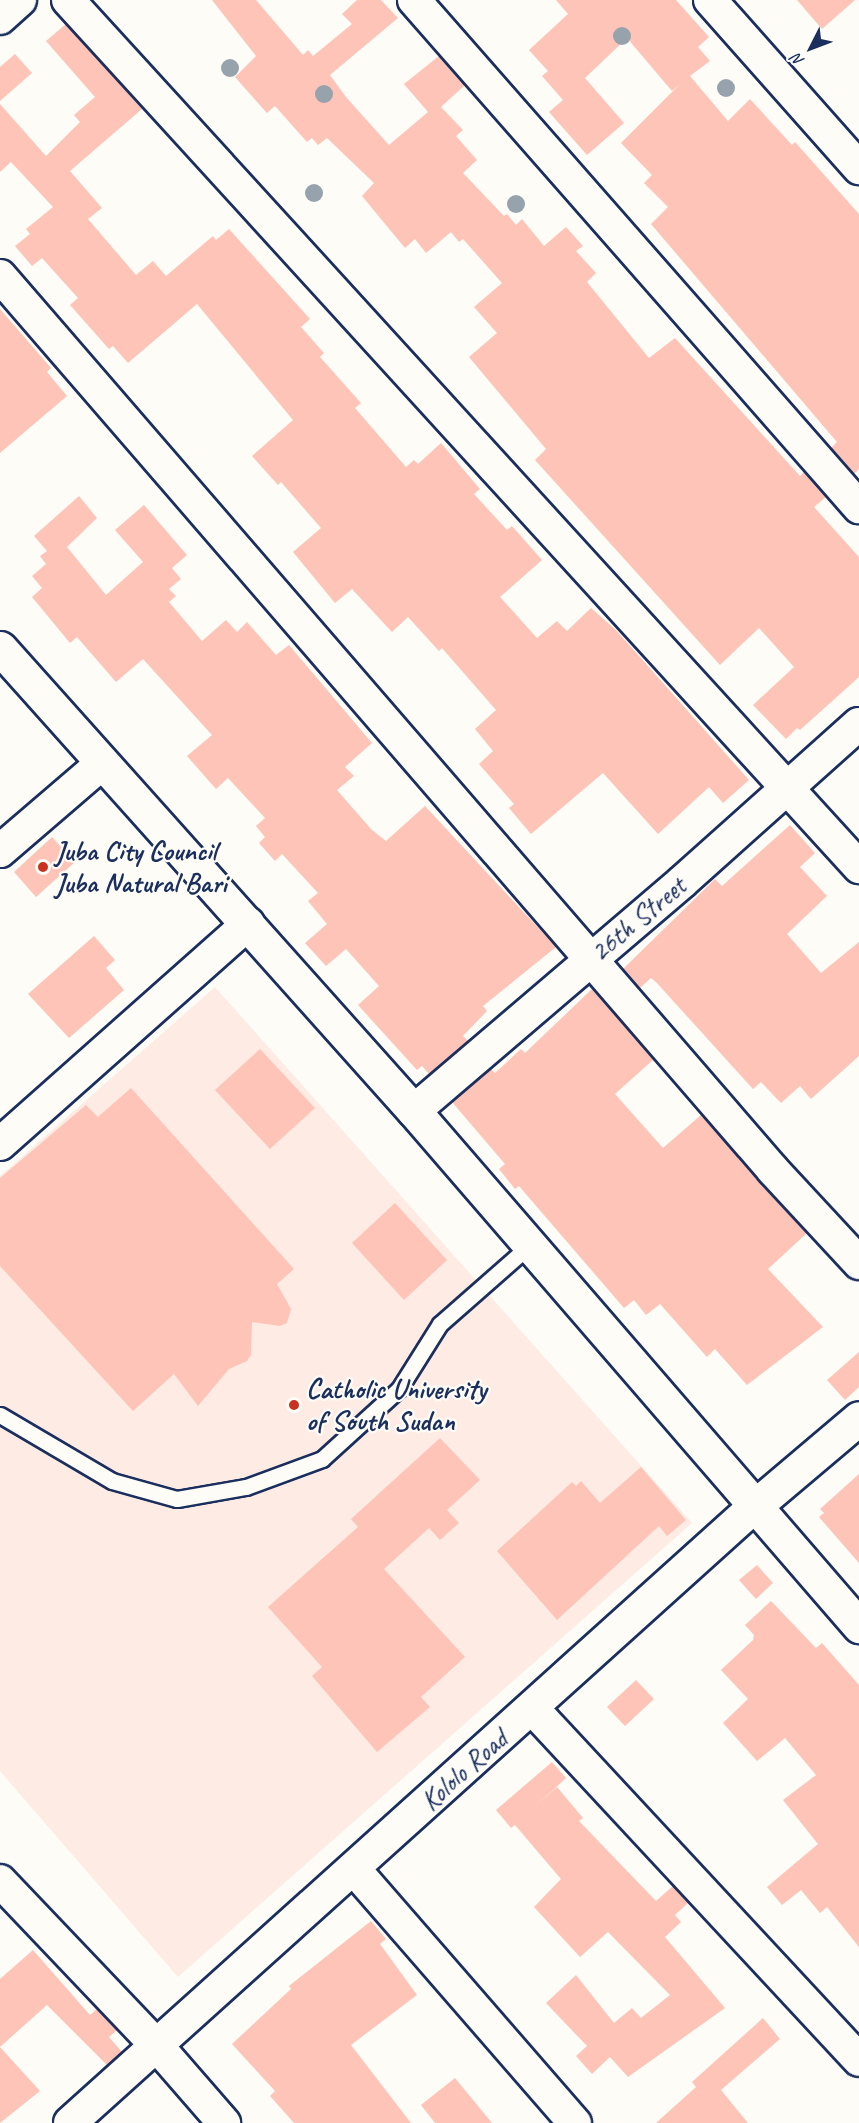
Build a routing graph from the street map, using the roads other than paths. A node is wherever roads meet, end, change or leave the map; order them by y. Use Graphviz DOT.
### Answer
graph roads {
  1 [pos="20,0"];
  2 [pos="68,0"];
  3 [pos="414,0"];
  4 [pos="710,0"];
  5 [pos="0,18"];
  6 [pos="859,168"];
  7 [pos="0,276"];
  8 [pos="859,507"];
  9 [pos="0,648"];
  10 [pos="859,724"];
  11 [pos="101,764"];
  12 [pos="787,788"];
  13 [pos="0,851"];
  14 [pos="859,867"];
  15 [pos="248,924"];
  16 [pos="591,959"];
  17 [pos="414,1111"];
  18 [pos="0,1144"];
  19 [pos="531,1244"];
  20 [pos="859,1263"];
  21 [pos="0,1415"];
  22 [pos="859,1418"];
  23 [pos="755,1506"];
  24 [pos="859,1626"];
  25 [pos="533,1709"];
  26 [pos="354,1869"];
  27 [pos="0,1881"];
  28 [pos="158,2046"];
  29 [pos="859,2060"];
  30 [pos="70,2123"];
  31 [pos="224,2123"];
  32 [pos="575,2123"];
  1 -- 5 [label="street"];
  2 -- 12 [label="street"];
  3 -- 8 [label="street"];
  4 -- 6 [label="street"];
  7 -- 16 [label="street"];
  9 -- 11 [label="street"];
  10 -- 12 [label="street, 26th Street"];
  11 -- 13 [label="street"];
  11 -- 15 [label="street"];
  12 -- 14 [label="street"];
  12 -- 16 [label="street, 26th Street"];
  15 -- 17 [label="street"];
  15 -- 18 [label="street"];
  16 -- 17 [label="street, 26th Street"];
  16 -- 20 [label="street"];
  17 -- 19 [label="street"];
  19 -- 21 [label="lane"];
  19 -- 23 [label="street"];
  22 -- 23 [label="street, Kololo Road"];
  23 -- 24 [label="street"];
  23 -- 25 [label="street, Kololo Road"];
  25 -- 26 [label="street, Kololo Road"];
  25 -- 29 [label="street"];
  26 -- 28 [label="street, Kololo Road"];
  26 -- 32 [label="street"];
  27 -- 28 [label="street"];
  28 -- 30 [label="street, Kololo Road"];
  28 -- 31 [label="street"];
}
